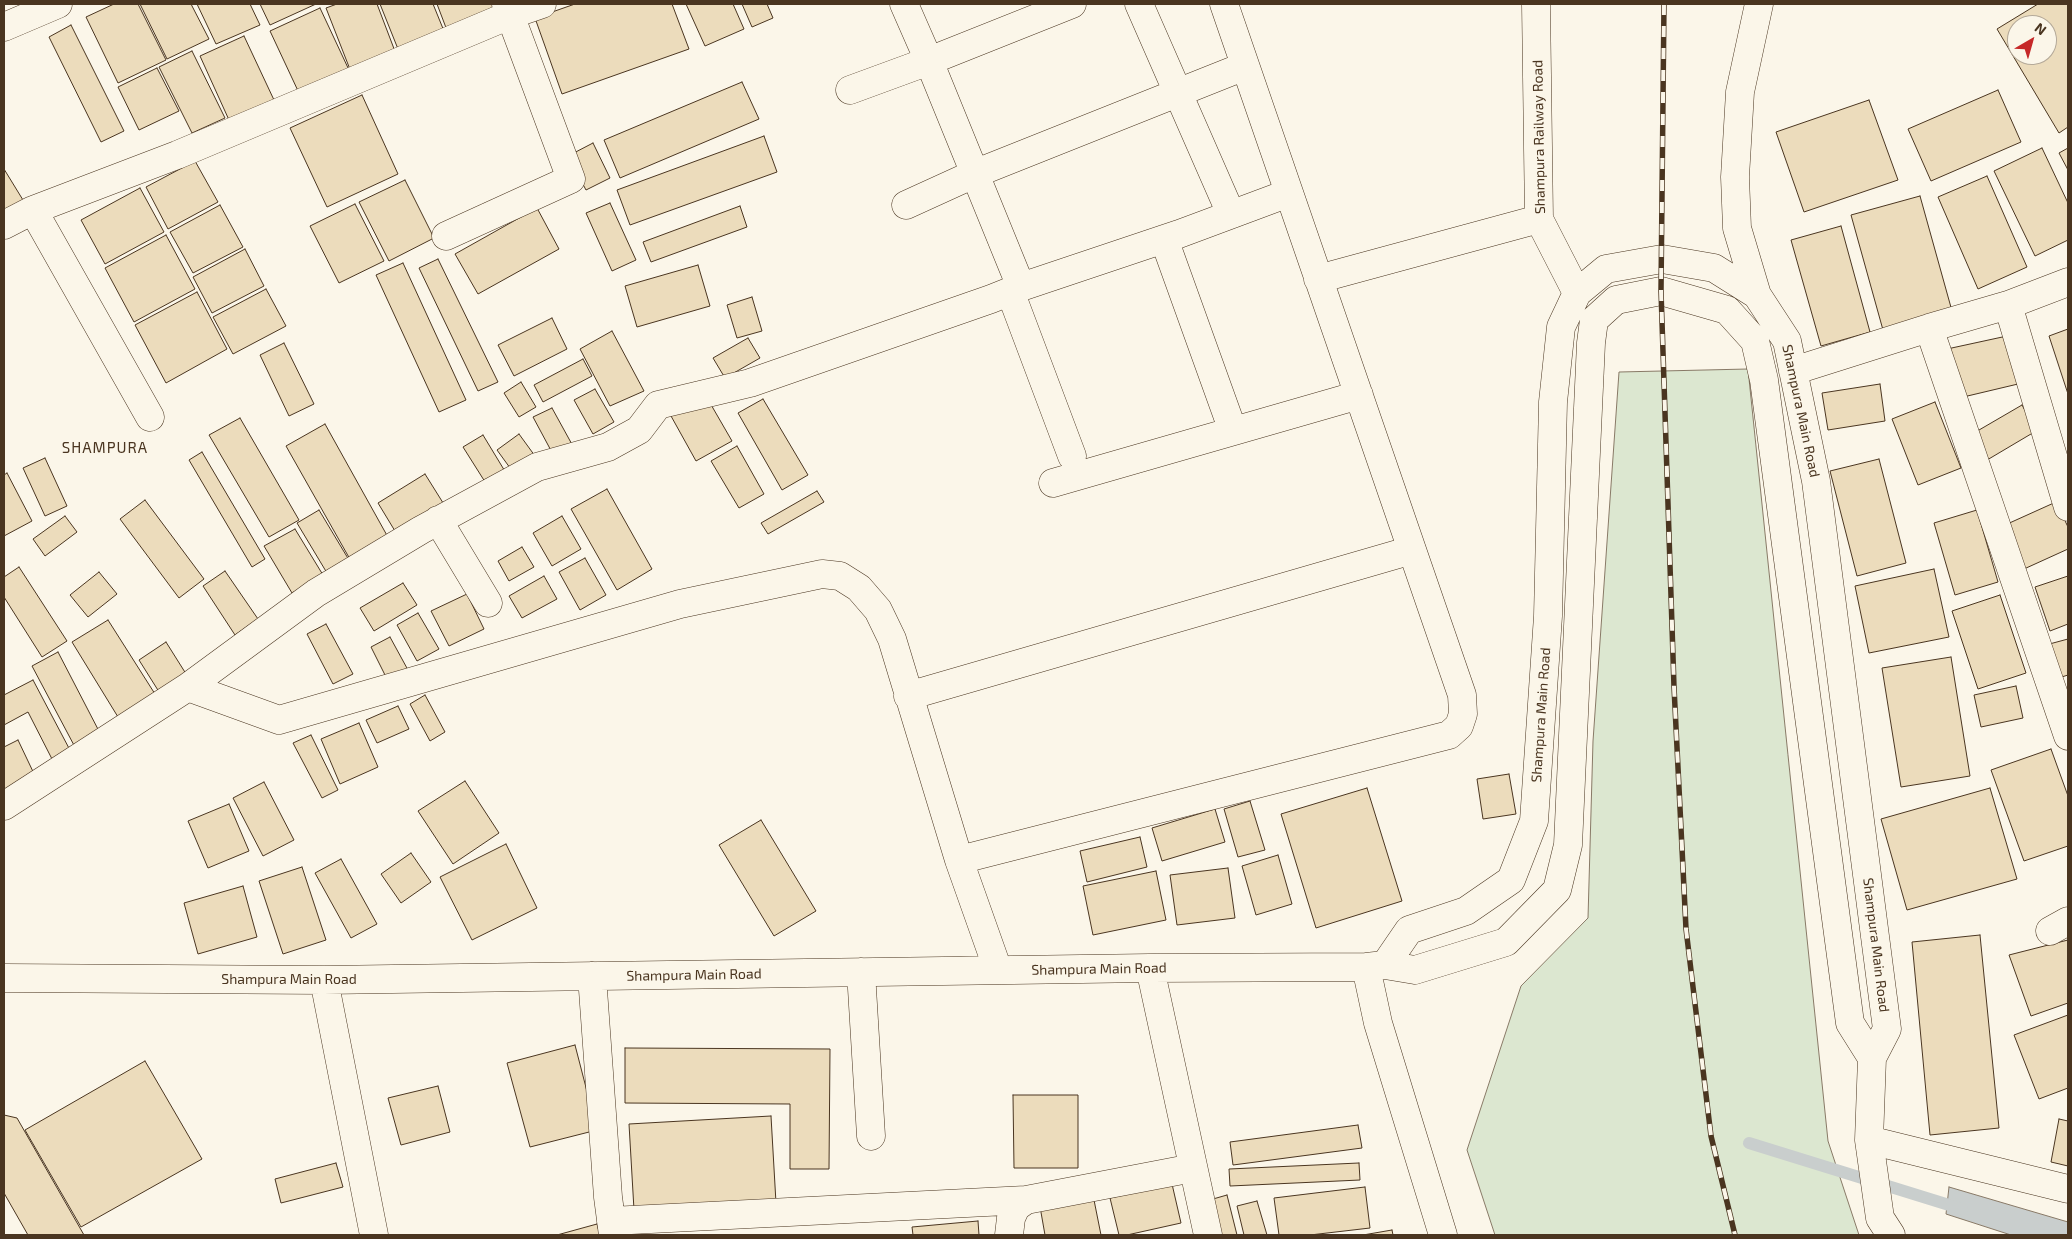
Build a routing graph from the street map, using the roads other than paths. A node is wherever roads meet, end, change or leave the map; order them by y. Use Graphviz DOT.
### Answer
graph roads {
  1 [pos="58,4"];
  2 [pos="542,4"];
  3 [pos="904,4"];
  4 [pos="1072,4"];
  5 [pos="1138,4"];
  6 [pos="1224,4"];
  7 [pos="1536,4"];
  8 [pos="1759,4"];
  9 [pos="508,9"];
  10 [pos="4,27"];
  11 [pos="929,62"];
  12 [pos="1245,66"];
  13 [pos="850,90"];
  14 [pos="1178,93"];
  15 [pos="974,174"];
  16 [pos="1289,193"];
  17 [pos="906,205"];
  18 [pos="33,210"];
  19 [pos="1230,214"];
  20 [pos="1539,219"];
  21 [pos="4,225"];
  22 [pos="446,236"];
  23 [pos="1164,239"];
  24 [pos="1318,279"];
  25 [pos="2068,282"];
  26 [pos="1015,289"];
  27 [pos="1577,293"];
  28 [pos="1757,295"];
  29 [pos="2008,305"];
  30 [pos="1929,328"];
  31 [pos="1793,371"];
  32 [pos="1359,395"];
  33 [pos="150,417"];
  34 [pos="1233,432"];
  35 [pos="1072,456"];
  36 [pos="1053,483"];
  37 [pos="2068,507"];
  38 [pos="438,520"];
  39 [pos="1412,550"];
  40 [pos="488,603"];
  41 [pos="188,687"];
  42 [pos="908,696"];
  43 [pos="2068,736"];
  44 [pos="4,806"];
  45 [pos="959,860"];
  46 [pos="1375,966"];
  47 [pos="1150,968"];
  48 [pos="998,970"];
  49 [pos="860,972"];
  50 [pos="592,976"];
  51 [pos="4,978"];
  52 [pos="324,980"];
  53 [pos="1872,1058"];
  54 [pos="871,1136"];
  55 [pos="1870,1149"];
  56 [pos="1193,1168"];
  57 [pos="2068,1189"];
  58 [pos="1026,1200"];
  59 [pos="1886,1227"];
  60 [pos="612,1228"];
  61 [pos="374,1235"];
  62 [pos="1009,1235"];
  63 [pos="1208,1235"];
  64 [pos="1443,1235"];
  1 -- 10 [label="street"];
  2 -- 9 [label="street"];
  3 -- 11 [label="street"];
  4 -- 11 [label="street"];
  5 -- 14 [label="street"];
  6 -- 12 [label="street"];
  7 -- 20 [label="street, Shampura Railway Road"];
  8 -- 28 [label="street"];
  9 -- 18 [label="street"];
  9 -- 22 [label="street"];
  11 -- 13 [label="street"];
  11 -- 15 [label="street"];
  12 -- 14 [label="street"];
  12 -- 16 [label="street"];
  14 -- 15 [label="street"];
  14 -- 19 [label="street"];
  15 -- 17 [label="street"];
  15 -- 26 [label="street"];
  16 -- 19 [label="street"];
  16 -- 24 [label="street"];
  18 -- 21 [label="street"];
  18 -- 33 [label="street"];
  19 -- 23 [label="street"];
  20 -- 24 [label="street"];
  20 -- 27 [label="street, Shampura Railway Road"];
  23 -- 26 [label="street"];
  23 -- 34 [label="street"];
  24 -- 32 [label="street"];
  25 -- 29 [label="street"];
  26 -- 35 [label="street"];
  26 -- 38 [label="street"];
  27 -- 28 [label="street, Shampura Main Road"];
  27 -- 46 [label="street, Shampura Main Road"];
  28 -- 31 [label="street, Shampura Main Road"];
  29 -- 30 [label="street"];
  29 -- 37 [label="street"];
  30 -- 31 [label="street"];
  30 -- 43 [label="street"];
  31 -- 53 [label="street, Shampura Main Road"];
  32 -- 34 [label="street"];
  32 -- 39 [label="street"];
  34 -- 36 [label="street"];
  38 -- 40 [label="street"];
  38 -- 41 [label="street"];
  39 -- 42 [label="street"];
  39 -- 45 [label="street"];
  41 -- 42 [label="street"];
  41 -- 44 [label="street"];
  42 -- 45 [label="street"];
  45 -- 48 [label="street"];
  46 -- 47 [label="street, Shampura Main Road"];
  46 -- 53 [label="street, Shampura Main Road"];
  46 -- 64 [label="street"];
  47 -- 48 [label="street, Shampura Main Road"];
  47 -- 56 [label="street"];
  48 -- 49 [label="street, Shampura Main Road"];
  49 -- 50 [label="street, Shampura Main Road"];
  49 -- 54 [label="street"];
  50 -- 52 [label="street, Shampura Main Road"];
  50 -- 60 [label="street"];
  51 -- 52 [label="street, Shampura Main Road"];
  52 -- 61 [label="street"];
  53 -- 55 [label="street, Shampura Main Road"];
  55 -- 57 [label="street"];
  55 -- 59 [label="street, Shampura Main Road"];
  56 -- 58 [label="street"];
  56 -- 63 [label="street"];
  58 -- 60 [label="street"];
  58 -- 62 [label="street"];
}
